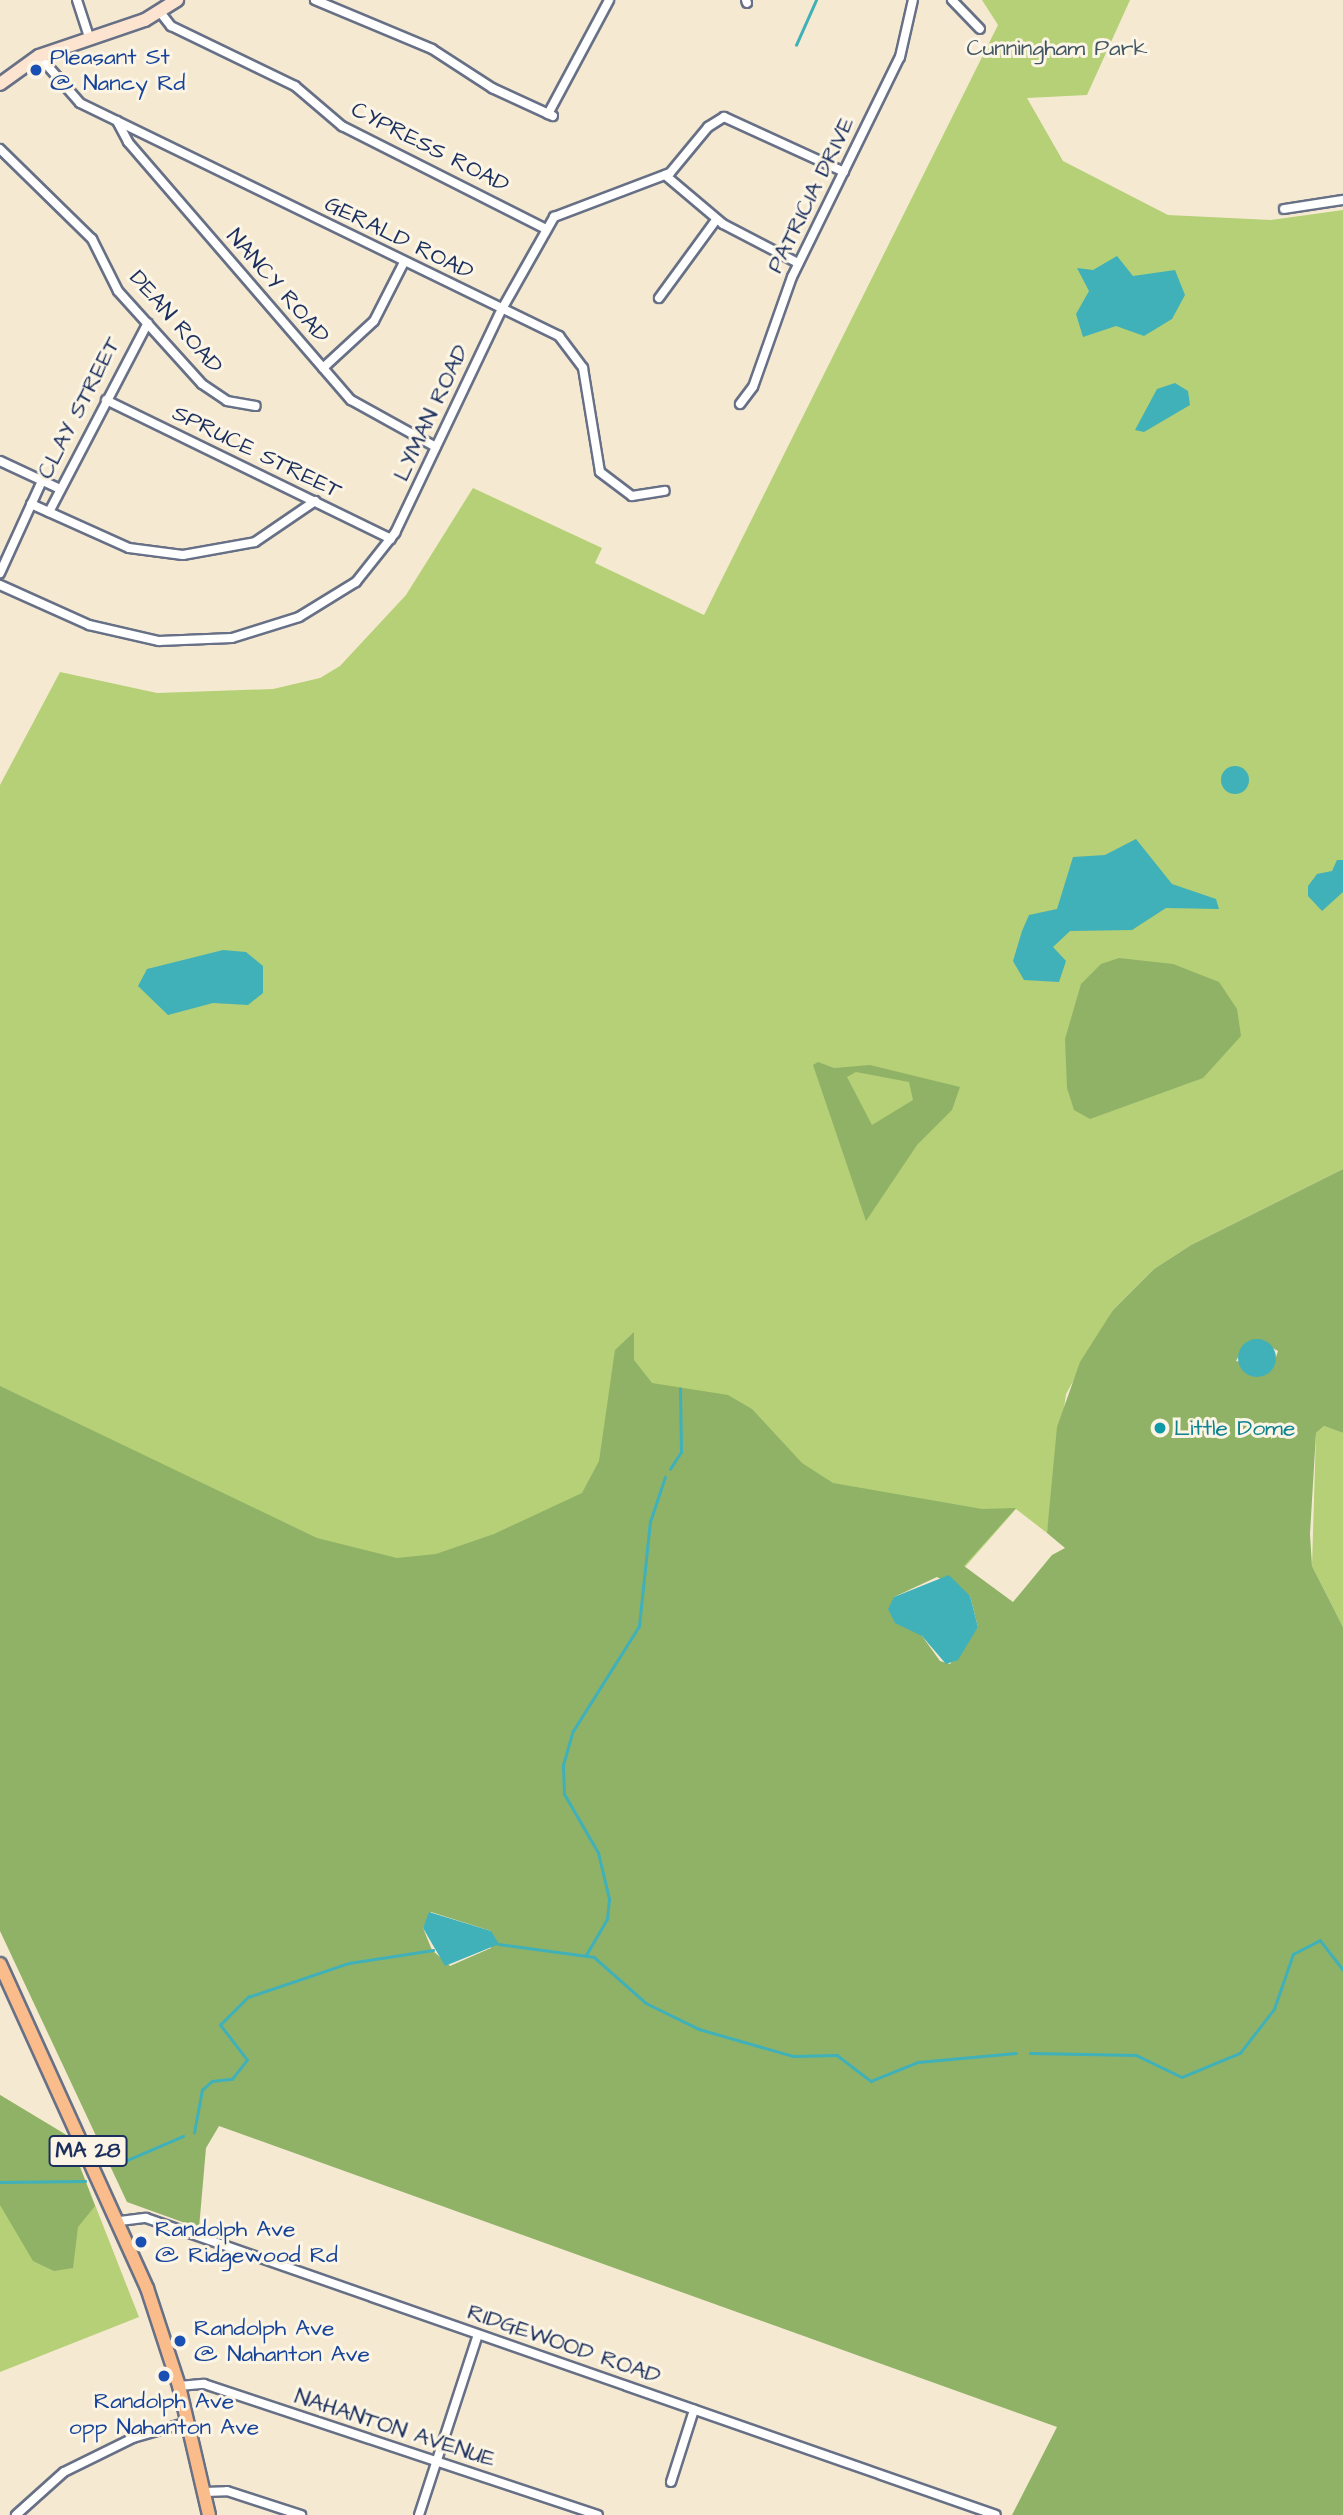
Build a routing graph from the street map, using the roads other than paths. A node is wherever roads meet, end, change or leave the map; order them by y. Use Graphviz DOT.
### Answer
graph roads {
  1 [pos="77,0"];
  2 [pos="177,0"];
  3 [pos="314,0"];
  4 [pos="610,0"];
  5 [pos="913,0"];
  6 [pos="952,0"];
  7 [pos="160,12"];
  8 [pos="980,29"];
  9 [pos="89,38"];
  10 [pos="39,56"];
  11 [pos="0,84"];
  12 [pos="117,121"];
  13 [pos="0,149"];
  14 [pos="844,172"];
  15 [pos="665,175"];
  16 [pos="1343,200"];
  17 [pos="1284,209"];
  18 [pos="716,220"];
  19 [pos="544,228"];
  20 [pos="404,262"];
  21 [pos="798,263"];
  22 [pos="659,298"];
  23 [pos="502,309"];
  24 [pos="148,323"];
  25 [pos="323,368"];
  26 [pos="106,400"];
  27 [pos="740,404"];
  28 [pos="256,406"];
  29 [pos="436,447"];
  30 [pos="0,461"];
  31 [pos="42,481"];
  32 [pos="60,489"];
  33 [pos="665,491"];
  34 [pos="315,501"];
  35 [pos="31,504"];
  36 [pos="49,512"];
  37 [pos="391,540"];
  38 [pos="0,573"];
  39 [pos="0,585"];
  40 [pos="0,1964"];
  41 [pos="120,2221"];
  42 [pos="478,2335"];
  43 [pos="179,2386"];
  44 [pos="694,2410"];
  45 [pos="188,2422"];
  46 [pos="436,2461"];
  47 [pos="671,2482"];
  48 [pos="204,2492"];
  49 [pos="16,2515"];
  50 [pos="209,2515"];
  51 [pos="301,2515"];
  52 [pos="419,2515"];
  53 [pos="598,2515"];
  54 [pos="996,2515"];
  1 -- 9 [label="street"];
  2 -- 7 [label="street"];
  3 -- 4 [label="street"];
  5 -- 14 [label="street, PATRICIA DRIVE"];
  6 -- 8 [label="street"];
  7 -- 9 [label="street"];
  7 -- 19 [label="street, CYPRESS ROAD"];
  9 -- 10 [label="street"];
  10 -- 11 [label="street"];
  10 -- 12 [label="street, GERALD ROAD"];
  12 -- 20 [label="street, GERALD ROAD"];
  12 -- 25 [label="street, NANCY ROAD"];
  13 -- 24 [label="street, DEAN ROAD"];
  14 -- 15 [label="street, LYMAN ROAD"];
  14 -- 21 [label="street, PATRICIA DRIVE"];
  15 -- 18 [label="street"];
  15 -- 19 [label="street, LYMAN ROAD"];
  16 -- 17 [label="street"];
  18 -- 21 [label="street"];
  18 -- 22 [label="street"];
  19 -- 23 [label="street, LYMAN ROAD"];
  20 -- 23 [label="street, GERALD ROAD"];
  20 -- 25 [label="street"];
  21 -- 27 [label="street, PATRICIA DRIVE"];
  23 -- 29 [label="street, LYMAN ROAD"];
  23 -- 33 [label="street, GERALD ROAD"];
  24 -- 26 [label="street, CLAY STREET"];
  24 -- 28 [label="street, DEAN ROAD"];
  25 -- 29 [label="street, NANCY ROAD"];
  26 -- 32 [label="street, CLAY STREET"];
  26 -- 34 [label="street, SPRUCE STREET"];
  29 -- 37 [label="street, LYMAN ROAD"];
  30 -- 31 [label="street"];
  31 -- 32 [label="street"];
  31 -- 35 [label="street"];
  32 -- 36 [label="street, CLAY STREET"];
  34 -- 36 [label="street"];
  34 -- 37 [label="street, SPRUCE STREET"];
  35 -- 36 [label="street"];
  35 -- 38 [label="street"];
  37 -- 39 [label="street, LYMAN ROAD"];
  40 -- 41 [label="main road, MA 28"];
  41 -- 42 [label="street, RIDGEWOOD ROAD"];
  41 -- 43 [label="main road, MA 28"];
  42 -- 44 [label="street, RIDGEWOOD ROAD"];
  42 -- 46 [label="street"];
  43 -- 45 [label="main road, MA 28"];
  43 -- 46 [label="street, NAHANTON AVENUE"];
  44 -- 47 [label="street"];
  44 -- 54 [label="street, RIDGEWOOD ROAD"];
  45 -- 48 [label="main road, MA 28"];
  45 -- 49 [label="street"];
  46 -- 52 [label="street"];
  46 -- 53 [label="street, NAHANTON AVENUE"];
  48 -- 50 [label="main road, MA 28"];
  48 -- 51 [label="street"];
}
